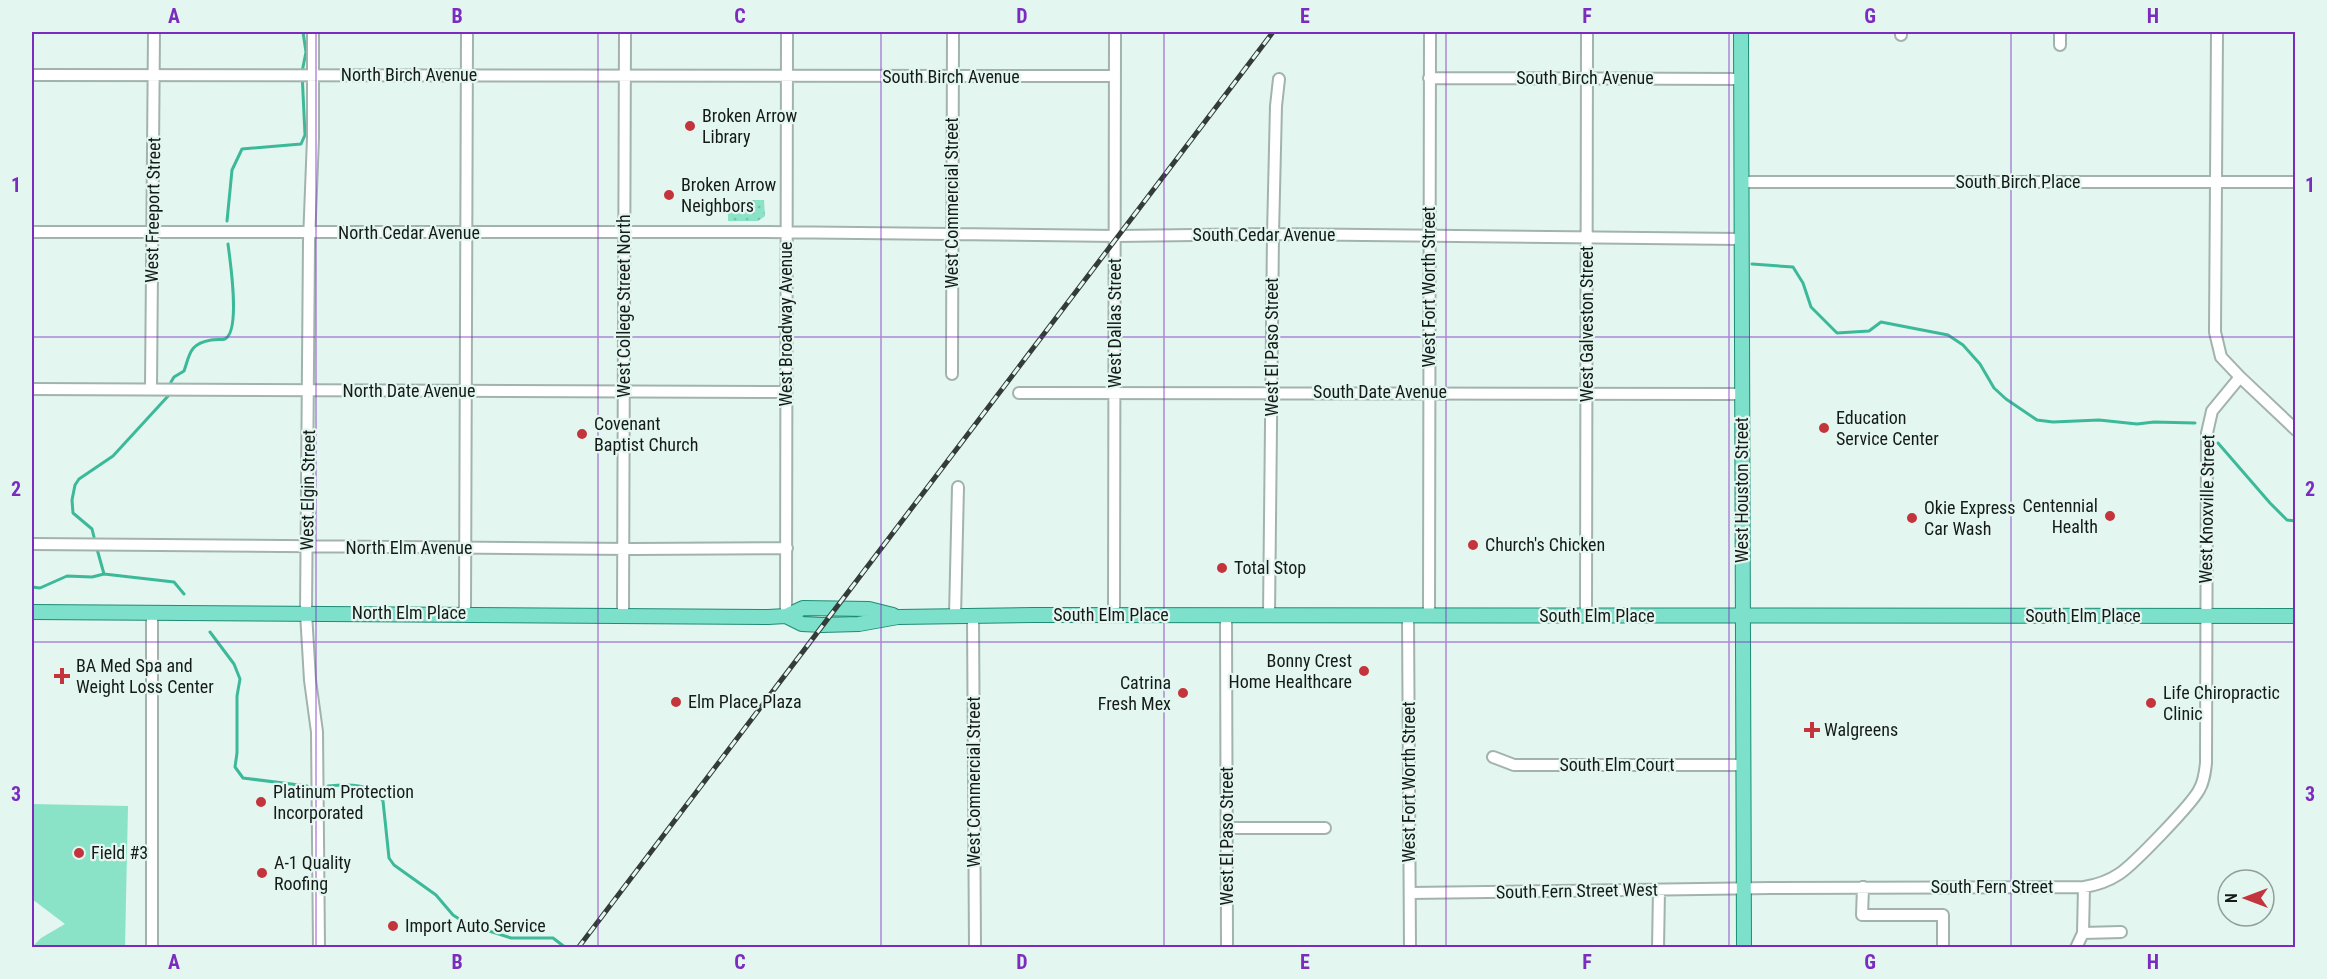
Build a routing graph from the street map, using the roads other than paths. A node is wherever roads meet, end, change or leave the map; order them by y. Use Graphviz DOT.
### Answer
graph roads {
  1 [pos="154,32"];
  2 [pos="313,32"];
  3 [pos="467,32"];
  4 [pos="625,32"];
  5 [pos="787,32"];
  6 [pos="953,32"];
  7 [pos="1115,32"];
  8 [pos="1430,32"];
  9 [pos="1587,32"];
  10 [pos="1742,32"];
  11 [pos="2060,32"];
  12 [pos="2217,32"];
  13 [pos="2060,45"];
  14 [pos="32,75"];
  15 [pos="154,76"];
  16 [pos="305,76"];
  17 [pos="467,76"];
  18 [pos="625,76"];
  19 [pos="787,76"];
  20 [pos="952,76"];
  21 [pos="1115,76"];
  22 [pos="1429,78"];
  23 [pos="1587,78"];
  24 [pos="1279,79"];
  25 [pos="1741,79"];
  26 [pos="1741,182"];
  27 [pos="2216,182"];
  28 [pos="2295,182"];
  29 [pos="32,232"];
  30 [pos="309,232"];
  31 [pos="786,232"];
  32 [pos="152,233"];
  33 [pos="467,233"];
  34 [pos="624,233"];
  35 [pos="1273,234"];
  36 [pos="952,235"];
  37 [pos="1114,236"];
  38 [pos="1429,236"];
  39 [pos="1587,237"];
  40 [pos="1741,239"];
  41 [pos="952,374"];
  42 [pos="2240,377"];
  43 [pos="32,388"];
  44 [pos="151,388"];
  45 [pos="309,390"];
  46 [pos="467,391"];
  47 [pos="624,392"];
  48 [pos="786,392"];
  49 [pos="1272,392"];
  50 [pos="1429,392"];
  51 [pos="1019,393"];
  52 [pos="1115,393"];
  53 [pos="1587,393"];
  54 [pos="1742,394"];
  55 [pos="2295,430"];
  56 [pos="958,488"];
  57 [pos="32,544"];
  58 [pos="308,547"];
  59 [pos="467,548"];
  60 [pos="624,548"];
  61 [pos="787,548"];
  62 [pos="32,612"];
  63 [pos="152,613"];
  64 [pos="306,613"];
  65 [pos="465,613"];
  66 [pos="1113,615"];
  67 [pos="1269,615"];
  68 [pos="1429,615"];
  69 [pos="623,616"];
  70 [pos="786,616"];
  71 [pos="955,616"];
  72 [pos="973,616"];
  73 [pos="1226,616"];
  74 [pos="1408,616"];
  75 [pos="1586,616"];
  76 [pos="1742,616"];
  77 [pos="2206,616"];
  78 [pos="2295,616"];
  79 [pos="1493,757"];
  80 [pos="1742,765"];
  81 [pos="2200,789"];
  82 [pos="1227,828"];
  83 [pos="1325,828"];
  84 [pos="1863,887"];
  85 [pos="2084,887"];
  86 [pos="1744,888"];
  87 [pos="1659,890"];
  88 [pos="1410,892"];
  89 [pos="2121,932"];
  90 [pos="2083,933"];
  91 [pos="152,948"];
  92 [pos="319,948"];
  93 [pos="975,948"];
  94 [pos="1227,948"];
  95 [pos="1410,948"];
  96 [pos="1658,948"];
  97 [pos="1744,948"];
  98 [pos="1942,948"];
  99 [pos="2076,948"];
  1 -- 15 [label="street, West Freeport Street"];
  2 -- 16 [label="street, West Elgin Street"];
  3 -- 17 [label="street"];
  4 -- 18 [label="street, West College Street North"];
  5 -- 19 [label="street, West Broadway Avenue"];
  6 -- 20 [label="street, West Commercial Street"];
  7 -- 21 [label="street, West Dallas Street"];
  8 -- 22 [label="street, West Fort Worth Street"];
  9 -- 23 [label="street, West Galveston Street"];
  10 -- 25 [label="main road, West Houston Street"];
  11 -- 13 [label="street"];
  12 -- 27 [label="street"];
  14 -- 15 [label="street, North Birch Avenue"];
  15 -- 16 [label="street, North Birch Avenue"];
  15 -- 32 [label="street, West Freeport Street"];
  16 -- 17 [label="street, North Birch Avenue"];
  16 -- 30 [label="street, West Elgin Street"];
  17 -- 18 [label="street, North Birch Avenue"];
  17 -- 33 [label="street"];
  18 -- 19 [label="street, North Birch Avenue"];
  18 -- 34 [label="street, West College Street North"];
  19 -- 20 [label="street, South Birch Avenue"];
  19 -- 31 [label="street, West Broadway Avenue"];
  20 -- 21 [label="street, South Birch Avenue"];
  20 -- 36 [label="street, West Commercial Street"];
  21 -- 37 [label="street, West Dallas Street"];
  22 -- 23 [label="street, South Birch Avenue"];
  22 -- 38 [label="street, West Fort Worth Street"];
  23 -- 25 [label="street, South Birch Avenue"];
  23 -- 39 [label="street, West Galveston Street"];
  24 -- 35 [label="street, West El Paso Street"];
  25 -- 26 [label="main road, West Houston Street"];
  26 -- 27 [label="street, South Birch Place"];
  26 -- 40 [label="main road, West Houston Street"];
  27 -- 28 [label="street, South Birch Place"];
  27 -- 42 [label="street"];
  29 -- 32 [label="street, North Cedar Avenue"];
  30 -- 32 [label="street, North Cedar Avenue"];
  30 -- 33 [label="street, North Cedar Avenue"];
  30 -- 45 [label="street, West Elgin Street"];
  31 -- 34 [label="street, North Cedar Avenue"];
  31 -- 36 [label="street, South Cedar Avenue"];
  31 -- 48 [label="street, West Broadway Avenue"];
  32 -- 44 [label="street, West Freeport Street"];
  33 -- 34 [label="street, North Cedar Avenue"];
  33 -- 46 [label="street"];
  34 -- 47 [label="street, West College Street North"];
  35 -- 37 [label="street, South Cedar Avenue"];
  35 -- 38 [label="street, South Cedar Avenue"];
  35 -- 49 [label="street, West El Paso Street"];
  36 -- 37 [label="street, South Cedar Avenue"];
  36 -- 41 [label="street, West Commercial Street"];
  37 -- 52 [label="street, West Dallas Street"];
  38 -- 39 [label="street, South Cedar Avenue"];
  38 -- 50 [label="street, West Fort Worth Street"];
  39 -- 40 [label="street, South Cedar Avenue"];
  39 -- 53 [label="street, West Galveston Street"];
  40 -- 54 [label="main road, West Houston Street"];
  42 -- 55 [label="street"];
  42 -- 77 [label="street, West Knoxville Street"];
  43 -- 44 [label="street, North Date Avenue"];
  44 -- 45 [label="street, North Date Avenue"];
  45 -- 46 [label="street, North Date Avenue"];
  45 -- 58 [label="street, West Elgin Street"];
  46 -- 47 [label="street, North Date Avenue"];
  46 -- 59 [label="street"];
  47 -- 48 [label="street, North Date Avenue"];
  47 -- 60 [label="street, West College Street North"];
  48 -- 61 [label="street, West Broadway Avenue"];
  49 -- 50 [label="street, South Date Avenue"];
  49 -- 52 [label="street, South Date Avenue"];
  49 -- 67 [label="street, West El Paso Street"];
  50 -- 53 [label="street, South Date Avenue"];
  50 -- 68 [label="street, West Fort Worth Street"];
  51 -- 52 [label="street, South Date Avenue"];
  52 -- 66 [label="street, West Dallas Street"];
  53 -- 54 [label="street, South Date Avenue"];
  53 -- 75 [label="street, West Galveston Street"];
  54 -- 76 [label="main road, West Houston Street"];
  56 -- 71 [label="street"];
  57 -- 58 [label="street, North Elm Avenue"];
  58 -- 59 [label="street, North Elm Avenue"];
  58 -- 64 [label="street, West Elgin Street"];
  59 -- 60 [label="street, North Elm Avenue"];
  59 -- 65 [label="street"];
  60 -- 61 [label="street, North Elm Avenue"];
  60 -- 69 [label="street, West College Street North"];
  61 -- 70 [label="street, West Broadway Avenue"];
  62 -- 63 [label="main road, North Elm Place"];
  63 -- 64 [label="main road, North Elm Place"];
  63 -- 91 [label="street"];
  64 -- 65 [label="main road, North Elm Place"];
  64 -- 92 [label="street, West Elgin Street"];
  65 -- 69 [label="main road, North Elm Place"];
  66 -- 72 [label="main road, South Elm Place"];
  66 -- 73 [label="main road, South Elm Place"];
  67 -- 73 [label="main road, South Elm Place"];
  67 -- 74 [label="main road, South Elm Place"];
  68 -- 74 [label="main road, South Elm Place"];
  68 -- 75 [label="main road, South Elm Place"];
  69 -- 70 [label="main road, North Elm Place"];
  70 -- 71 [label="main road, South Elm Place"];
  71 -- 72 [label="main road, South Elm Place"];
  72 -- 93 [label="street, West Commercial Street"];
  73 -- 82 [label="street, West El Paso Street"];
  74 -- 88 [label="street, West Fort Worth Street"];
  75 -- 76 [label="main road, South Elm Place"];
  76 -- 77 [label="main road, South Elm Place"];
  76 -- 80 [label="main road, West Houston Street"];
  77 -- 78 [label="main road, South Elm Place"];
  77 -- 81 [label="street, West Knoxville Street"];
  79 -- 80 [label="street, South Elm Court"];
  80 -- 86 [label="main road, West Houston Street"];
  81 -- 85 [label="street, South Fern Street"];
  82 -- 83 [label="street"];
  82 -- 94 [label="street, West El Paso Street"];
  84 -- 85 [label="street, South Fern Street"];
  84 -- 86 [label="street, South Fern Street"];
  84 -- 98 [label="street"];
  85 -- 90 [label="street"];
  86 -- 87 [label="street, South Fern Street West"];
  86 -- 97 [label="main road, West Houston Street"];
  87 -- 88 [label="street, South Fern Street West"];
  87 -- 96 [label="street"];
  88 -- 95 [label="street, West Fort Worth Street"];
  89 -- 90 [label="street"];
  90 -- 99 [label="street"];
}
